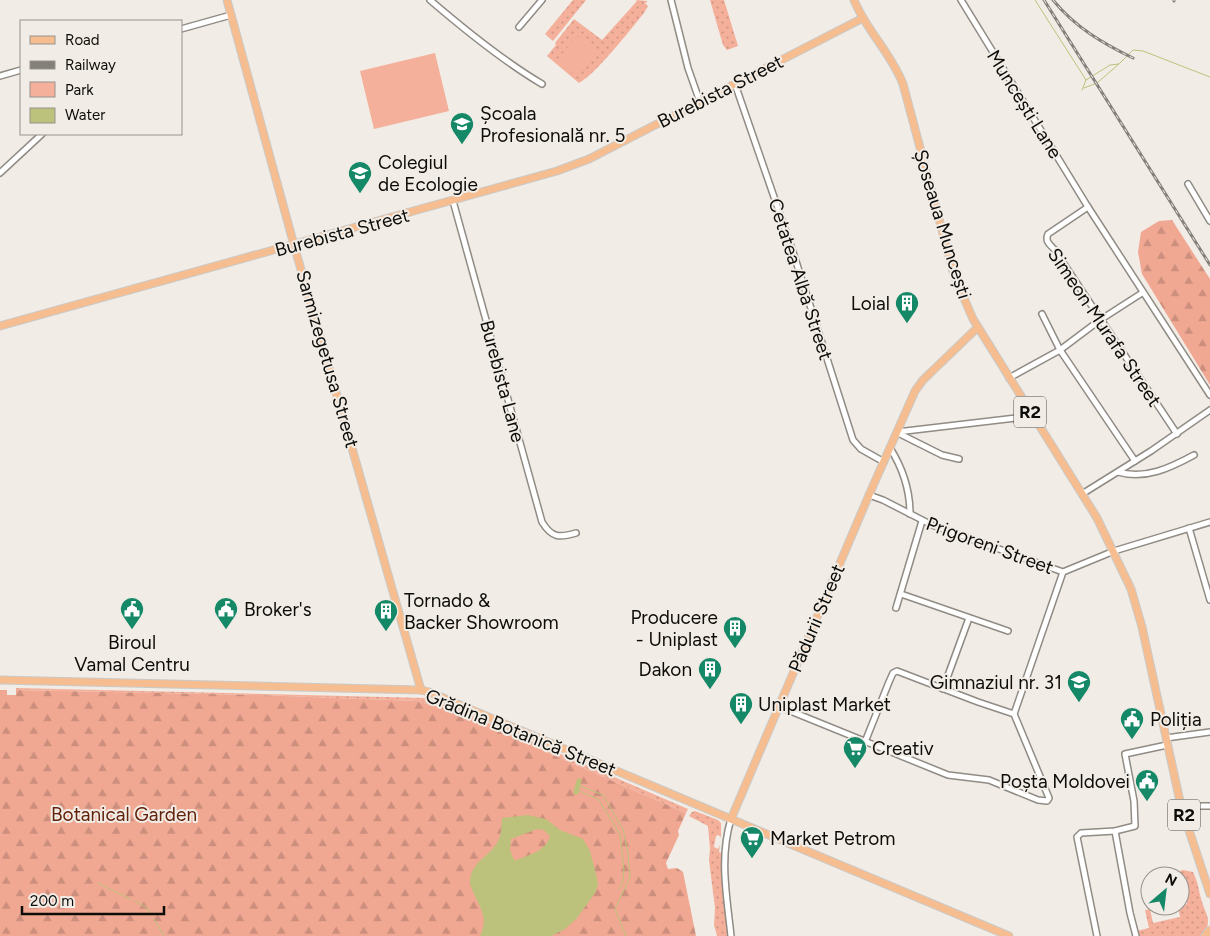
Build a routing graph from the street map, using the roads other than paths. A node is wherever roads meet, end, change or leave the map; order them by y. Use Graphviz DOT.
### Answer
graph roads {
  1 [pos="227,0"];
  2 [pos="430,0"];
  3 [pos="542,0"];
  4 [pos="671,0"];
  5 [pos="854,0"];
  6 [pos="961,0"];
  7 [pos="231,15"];
  8 [pos="863,18"];
  9 [pos="519,27"];
  10 [pos="182,29"];
  11 [pos="20,70"];
  12 [pos="0,76"];
  13 [pos="542,84"];
  14 [pos="734,84"];
  15 [pos="700,102"];
  16 [pos="41,135"];
  17 [pos="0,173"];
  18 [pos="1188,184"];
  19 [pos="453,201"];
  20 [pos="1088,207"];
  21 [pos="1210,220"];
  22 [pos="294,244"];
  23 [pos="1142,292"];
  24 [pos="1042,314"];
  25 [pos="1100,320"];
  26 [pos="0,326"];
  27 [pos="977,328"];
  28 [pos="1060,350"];
  29 [pos="1009,378"];
  30 [pos="1210,395"];
  31 [pos="1210,410"];
  32 [pos="1033,416"];
  33 [pos="896,432"];
  34 [pos="1177,434"];
  35 [pos="890,448"];
  36 [pos="1194,455"];
  37 [pos="959,459"];
  38 [pos="1135,461"];
  39 [pos="884,462"];
  40 [pos="1118,472"];
  41 [pos="1082,494"];
  42 [pos="869,495"];
  43 [pos="910,514"];
  44 [pos="922,521"];
  45 [pos="1210,522"];
  46 [pos="1190,528"];
  47 [pos="576,533"];
  48 [pos="1114,551"];
  49 [pos="1064,572"];
  50 [pos="901,594"];
  51 [pos="1210,600"];
  52 [pos="896,608"];
  53 [pos="969,618"];
  54 [pos="1008,631"];
  55 [pos="0,680"];
  56 [pos="943,689"];
  57 [pos="421,690"];
  58 [pos="778,706"];
  59 [pos="1014,714"];
  60 [pos="1210,732"];
  61 [pos="1167,741"];
  62 [pos="865,742"];
  63 [pos="1181,806"];
  64 [pos="1210,806"];
  65 [pos="731,819"];
  66 [pos="1115,831"];
  67 [pos="1209,888"];
  68 [pos="1210,930"];
  69 [pos="731,936"];
  70 [pos="1010,936"];
  71 [pos="1097,936"];
  72 [pos="1136,936"];
  73 [pos="1206,936"];
  1 -- 7 [label="main road, Sarmizegetusa Street"];
  2 -- 13 [label="street"];
  3 -- 9 [label="street"];
  4 -- 15 [label="street"];
  5 -- 8 [label="main road, Șoseaua Muncești / R2"];
  6 -- 20 [label="street, Muncești Lane"];
  7 -- 10 [label="street"];
  7 -- 22 [label="main road, Sarmizegetusa Street"];
  8 -- 14 [label="main road, Burebista Street"];
  8 -- 27 [label="main road, Șoseaua Muncești / R2"];
  11 -- 12 [label="street"];
  14 -- 15 [label="main road, Burebista Street"];
  14 -- 39 [label="street, Cetatea Albă Street"];
  15 -- 19 [label="main road, Burebista Street"];
  16 -- 17 [label="street"];
  18 -- 21 [label="street"];
  19 -- 22 [label="main road, Burebista Street"];
  19 -- 47 [label="street, Burebista Lane"];
  20 -- 23 [label="street, Muncești Lane"];
  20 -- 25 [label="street, Simeon Murafa Street"];
  22 -- 26 [label="main road, Burebista Street"];
  22 -- 57 [label="main road, Sarmizegetusa Street"];
  23 -- 25 [label="street"];
  23 -- 30 [label="street, Muncești Lane"];
  24 -- 28 [label="street"];
  25 -- 28 [label="street"];
  25 -- 34 [label="street, Simeon Murafa Street"];
  27 -- 29 [label="main road, Șoseaua Muncești / R2"];
  27 -- 33 [label="main road, Pădurii Street"];
  28 -- 29 [label="street"];
  28 -- 38 [label="street"];
  29 -- 32 [label="main road, Șoseaua Muncești / R2"];
  31 -- 34 [label="street"];
  32 -- 33 [label="street"];
  32 -- 41 [label="main road, Șoseaua Muncești / R2"];
  33 -- 35 [label="main road, Pădurii Street"];
  33 -- 37 [label="street"];
  34 -- 38 [label="street"];
  35 -- 39 [label="main road, Pădurii Street"];
  35 -- 43 [label="street"];
  36 -- 40 [label="street"];
  38 -- 40 [label="street"];
  39 -- 42 [label="main road, Pădurii Street"];
  40 -- 41 [label="street"];
  41 -- 48 [label="main road, Șoseaua Muncești / R2"];
  42 -- 43 [label="street, Prigoreni Street"];
  42 -- 58 [label="main road, Pădurii Street"];
  43 -- 44 [label="street, Prigoreni Street"];
  44 -- 49 [label="street, Prigoreni Street"];
  44 -- 50 [label="street"];
  45 -- 46 [label="street, Prigoreni Street"];
  46 -- 48 [label="street, Prigoreni Street"];
  46 -- 51 [label="street"];
  48 -- 49 [label="street, Prigoreni Street"];
  48 -- 61 [label="main road, Șoseaua Muncești / R2"];
  49 -- 59 [label="street"];
  50 -- 52 [label="street"];
  50 -- 53 [label="street"];
  53 -- 54 [label="street"];
  53 -- 56 [label="street"];
  55 -- 57 [label="main road, Grădina Botanică Street"];
  56 -- 59 [label="street"];
  56 -- 62 [label="street"];
  57 -- 65 [label="main road, Grădina Botanică Street"];
  58 -- 62 [label="street"];
  58 -- 65 [label="main road, Pădurii Street"];
  59 -- 62 [label="street"];
  60 -- 61 [label="street"];
  61 -- 63 [label="main road, Șoseaua Muncești / R2"];
  61 -- 66 [label="street"];
  63 -- 64 [label="street"];
  63 -- 67 [label="main road, Șoseaua Muncești / R2"];
  65 -- 69 [label="street, Pădurii Street"];
  65 -- 70 [label="main road, Grădina Botanică Street"];
  66 -- 71 [label="street"];
  66 -- 72 [label="street"];
  68 -- 73 [label="main road"];
}
